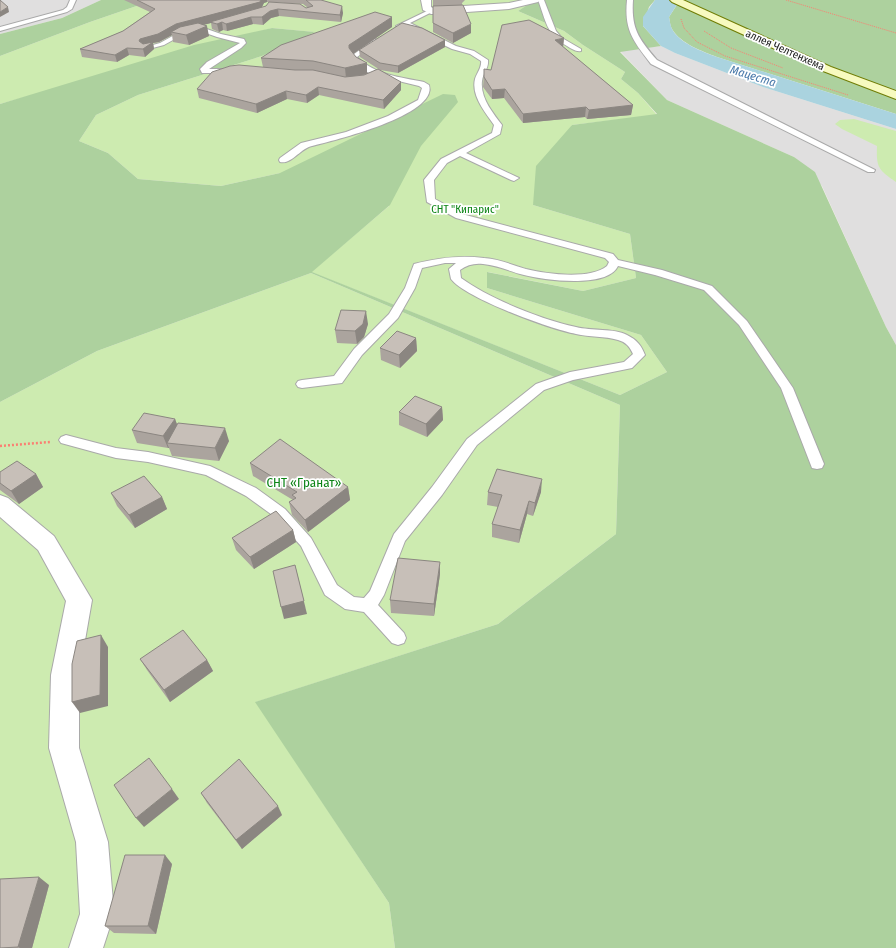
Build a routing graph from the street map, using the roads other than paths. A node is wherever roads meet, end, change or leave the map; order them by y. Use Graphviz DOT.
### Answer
graph roads {
  1 [pos="73,0"];
  2 [pos="426,0"];
  3 [pos="535,0"];
  4 [pos="541,0"];
  5 [pos="630,0"];
  6 [pos="675,0"];
  7 [pos="431,11"];
  8 [pos="404,23"];
  9 [pos="216,25"];
  10 [pos="0,29"];
  11 [pos="201,29"];
  12 [pos="392,30"];
  13 [pos="380,38"];
  14 [pos="145,48"];
  15 [pos="579,50"];
  16 [pos="241,70"];
  17 [pos="376,74"];
  18 [pos="354,82"];
  19 [pos="896,95"];
  20 [pos="460,153"];
  21 [pos="282,160"];
  22 [pos="871,170"];
  23 [pos="514,178"];
  24 [pos="474,260"];
  25 [pos="614,262"];
  26 [pos="302,384"];
  27 [pos="66,440"];
  28 [pos="817,464"];
  29 [pos="0,504"];
  30 [pos="368,605"];
  31 [pos="398,638"];
  32 [pos="86,948"];
  1 -- 10 [label="lane"];
  2 -- 7 [label="street"];
  3 -- 7 [label="street"];
  4 -- 15 [label="lane"];
  5 -- 22 [label="lane"];
  6 -- 19 [label="main road, аллея Челтенхема"];
  7 -- 8 [label="lane"];
  8 -- 12 [label="lane"];
  8 -- 20 [label="lane"];
  9 -- 11 [label="lane"];
  11 -- 14 [label="lane"];
  11 -- 16 [label="lane"];
  13 -- 17 [label="lane"];
  17 -- 18 [label="lane"];
  17 -- 21 [label="lane"];
  20 -- 23 [label="lane"];
  20 -- 25 [label="lane"];
  24 -- 25 [label="lane"];
  24 -- 26 [label="lane"];
  24 -- 30 [label="lane"];
  25 -- 28 [label="lane"];
  27 -- 30 [label="lane"];
  29 -- 32 [label="street"];
  30 -- 31 [label="lane"];
}
